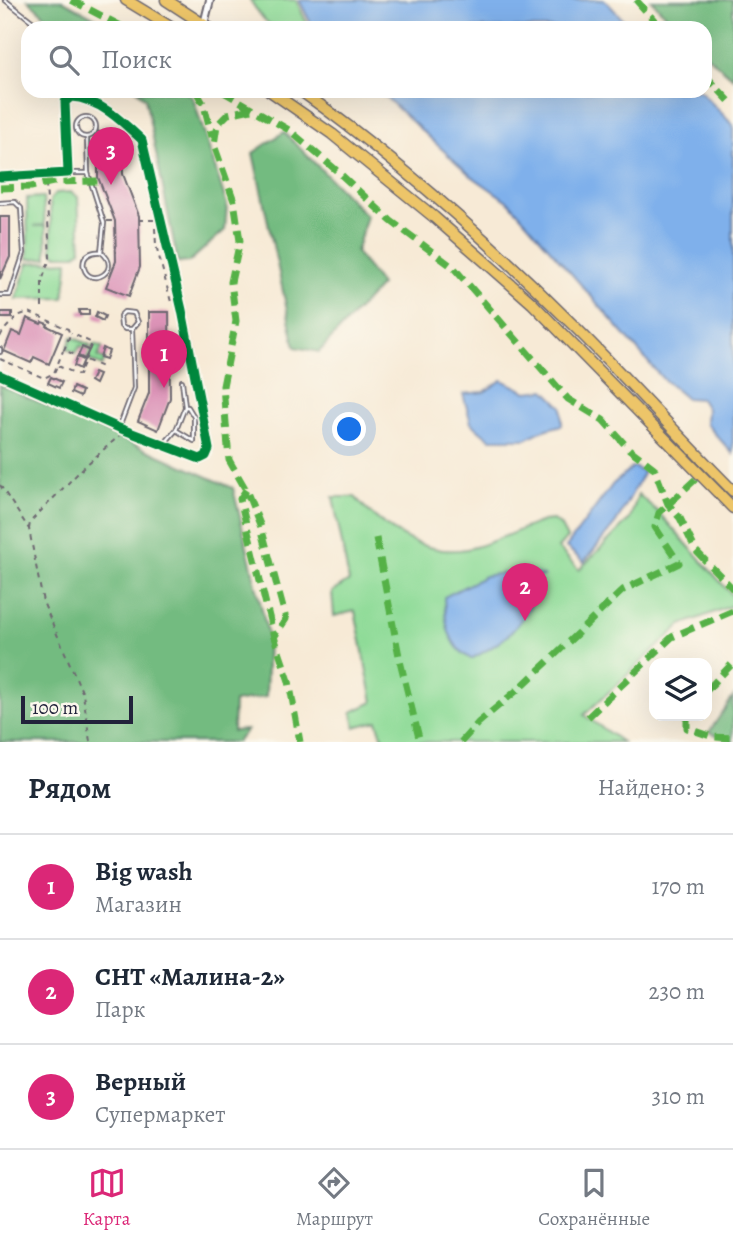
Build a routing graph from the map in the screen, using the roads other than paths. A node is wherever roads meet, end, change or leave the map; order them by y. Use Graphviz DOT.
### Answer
graph roads {
  1 [pos="5,0"];
  2 [pos="126,0"];
  3 [pos="166,0"];
  4 [pos="210,0"];
  5 [pos="32,21"];
  6 [pos="161,21"];
  7 [pos="199,21"];
  8 [pos="208,21"];
  9 [pos="68,98"];
  10 [pos="85,98"];
  11 [pos="280,98"];
  12 [pos="310,98"];
  13 [pos="87,137"];
  14 [pos="68,173"];
  15 [pos="88,173"];
  16 [pos="0,177"];
  17 [pos="0,202"];
  18 [pos="101,252"];
  19 [pos="0,295"];
  20 [pos="132,330"];
  21 [pos="0,375"];
  22 [pos="182,381"];
  23 [pos="185,407"];
  24 [pos="122,430"];
  25 [pos="176,430"];
  26 [pos="163,446"];
  27 [pos="733,491"];
  28 [pos="733,508"];
  1 -- 5 [label="lane"];
  2 -- 6 [label="main road"];
  3 -- 7 [label="main road"];
  4 -- 8 [label="street"];
  9 -- 14 [label="street"];
  10 -- 26 [label="street"];
  11 -- 28 [label="main road"];
  12 -- 27 [label="main road"];
  13 -- 13 [label="lane"];
  13 -- 15 [label="lane"];
  14 -- 15 [label="lane"];
  14 -- 16 [label="street"];
  15 -- 18 [label="lane"];
  17 -- 19 [label="lane"];
  18 -- 18 [label="lane"];
  20 -- 20 [label="lane"];
  20 -- 24 [label="lane"];
  21 -- 24 [label="street"];
  22 -- 23 [label="lane"];
  23 -- 25 [label="lane"];
  23 -- 25 [label="lane"];
  24 -- 26 [label="street"];
  25 -- 26 [label="lane"];
}
